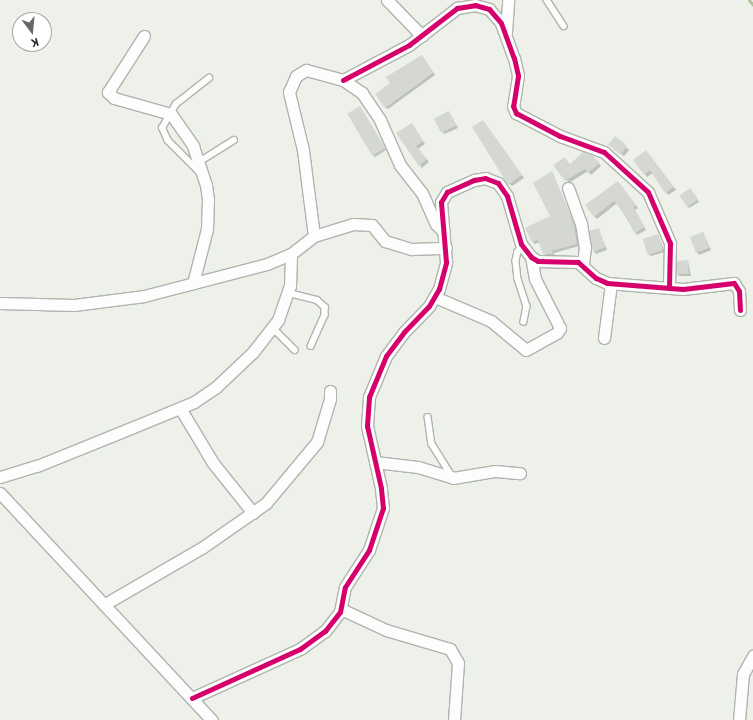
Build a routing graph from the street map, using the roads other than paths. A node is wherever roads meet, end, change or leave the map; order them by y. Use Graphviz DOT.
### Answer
graph roads {
  1 [pos="387,0"];
  2 [pos="508,0"];
  3 [pos="547,0"];
  4 [pos="564,26"];
  5 [pos="506,32"];
  6 [pos="144,36"];
  7 [pos="422,36"];
  8 [pos="209,78"];
  9 [pos="343,80"];
  10 [pos="168,113"];
  11 [pos="234,140"];
  12 [pos="199,162"];
  13 [pos="204,177"];
  14 [pos="568,188"];
  15 [pos="445,233"];
  16 [pos="314,236"];
  17 [pos="523,247"];
  18 [pos="446,248"];
  19 [pos="291,254"];
  20 [pos="531,257"];
  21 [pos="583,264"];
  22 [pos="193,283"];
  23 [pos="611,283"];
  24 [pos="669,288"];
  25 [pos="289,293"];
  26 [pos="435,297"];
  27 [pos="0,303"];
  28 [pos="740,310"];
  29 [pos="524,322"];
  30 [pos="272,328"];
  31 [pos="604,338"];
  32 [pos="311,346"];
  33 [pos="295,350"];
  34 [pos="330,391"];
  35 [pos="180,408"];
  36 [pos="428,417"];
  37 [pos="375,462"];
  38 [pos="520,473"];
  39 [pos="0,477"];
  40 [pos="453,478"];
  41 [pos="0,493"];
  42 [pos="253,513"];
  43 [pos="105,604"];
  44 [pos="341,609"];
  45 [pos="753,656"];
  46 [pos="192,698"];
  47 [pos="212,720"];
  48 [pos="454,720"];
  49 [pos="739,720"];
  1 -- 7 [label="street"];
  2 -- 5 [label="street"];
  3 -- 4 [label="lane"];
  5 -- 7 [label="street"];
  5 -- 24 [label="street"];
  6 -- 10 [label="street"];
  7 -- 9 [label="street"];
  8 -- 10 [label="lane"];
  9 -- 15 [label="street"];
  9 -- 16 [label="street"];
  10 -- 12 [label="street"];
  10 -- 13 [label="lane"];
  11 -- 12 [label="lane"];
  12 -- 13 [label="street"];
  13 -- 22 [label="street"];
  14 -- 21 [label="street"];
  15 -- 17 [label="street"];
  15 -- 18 [label="street"];
  16 -- 18 [label="street"];
  16 -- 19 [label="street"];
  17 -- 20 [label="street"];
  17 -- 29 [label="lane"];
  18 -- 26 [label="street"];
  19 -- 22 [label="street"];
  19 -- 25 [label="street"];
  20 -- 21 [label="street"];
  20 -- 26 [label="street"];
  21 -- 23 [label="street"];
  22 -- 27 [label="street"];
  23 -- 24 [label="street"];
  23 -- 31 [label="street"];
  24 -- 28 [label="street"];
  25 -- 30 [label="street"];
  25 -- 32 [label="lane"];
  26 -- 37 [label="street"];
  30 -- 33 [label="lane"];
  30 -- 35 [label="street"];
  34 -- 42 [label="street"];
  35 -- 39 [label="street"];
  35 -- 42 [label="street"];
  36 -- 40 [label="lane"];
  37 -- 40 [label="street"];
  37 -- 44 [label="street"];
  38 -- 40 [label="street"];
  41 -- 43 [label="street"];
  42 -- 43 [label="street"];
  43 -- 46 [label="street"];
  44 -- 46 [label="street"];
  44 -- 48 [label="street"];
  45 -- 49 [label="street"];
  46 -- 47 [label="street"];
}
